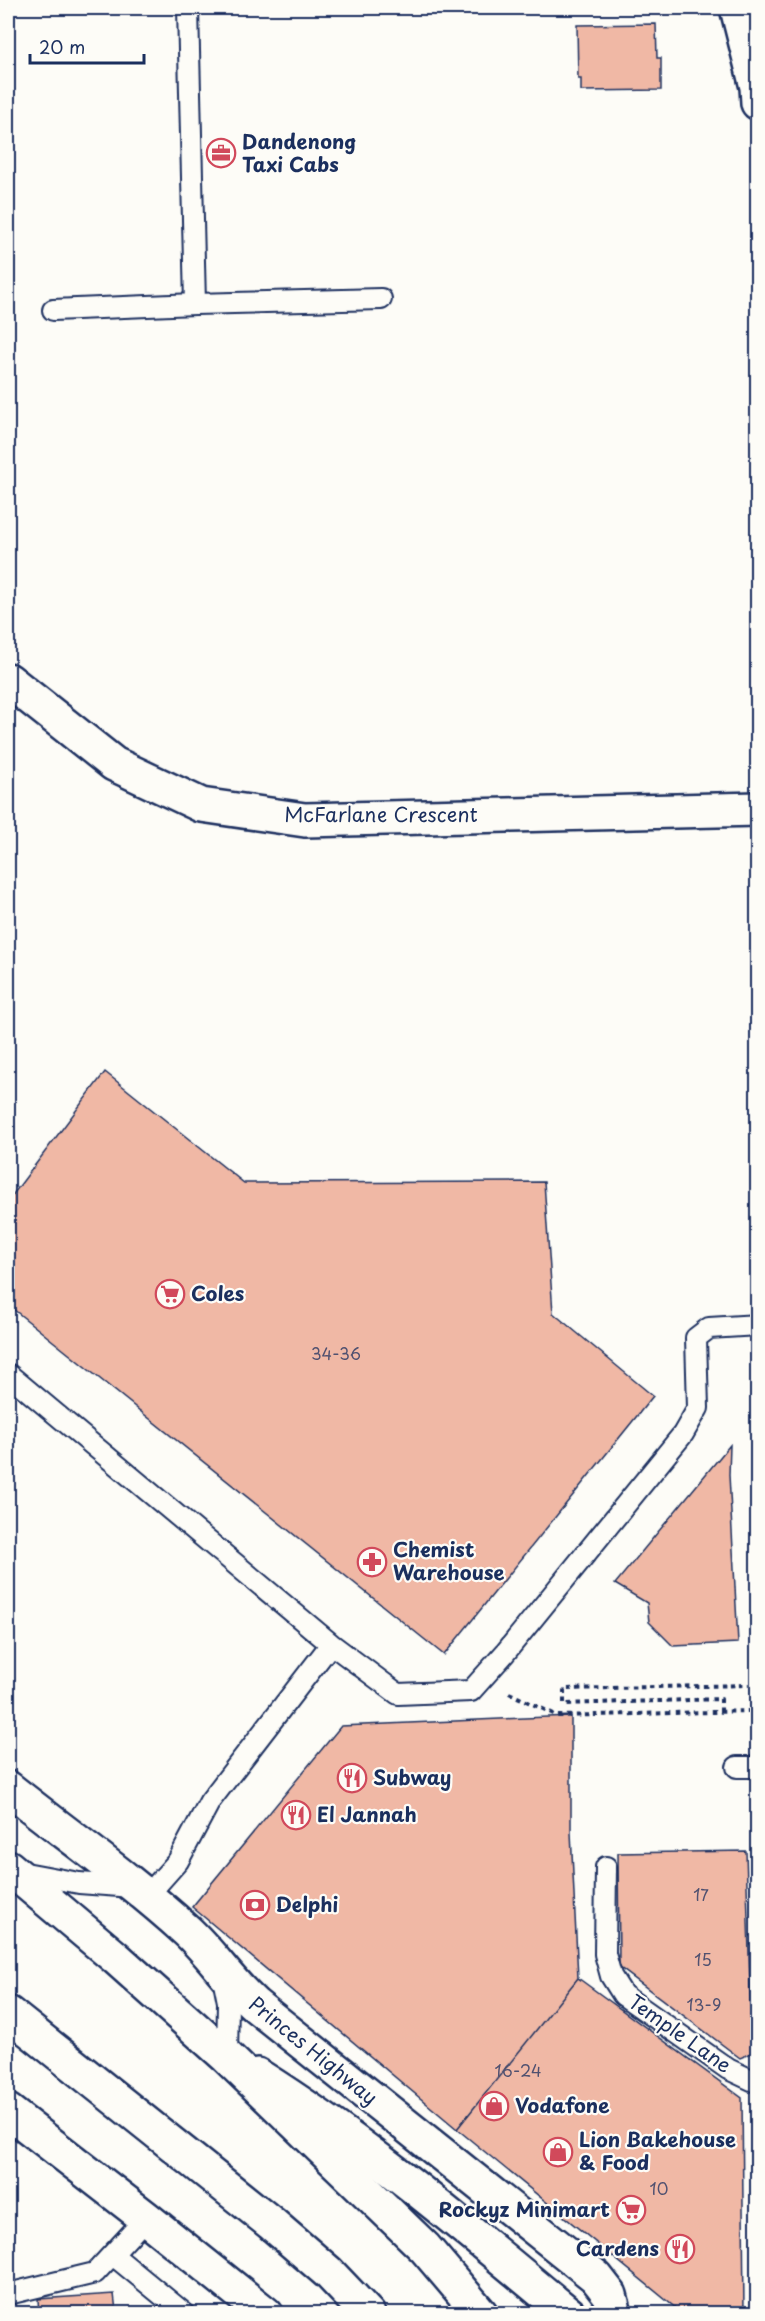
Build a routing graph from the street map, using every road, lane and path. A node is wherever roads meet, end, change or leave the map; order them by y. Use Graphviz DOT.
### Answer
graph roads {
  1 [pos="188,8"];
  2 [pos="737,8"];
  3 [pos="757,86"];
  4 [pos="758,104"];
  5 [pos="381,299"];
  6 [pos="195,304"];
  7 [pos="53,310"];
  8 [pos="8,680"];
  9 [pos="758,808"];
  10 [pos="758,1325"];
  11 [pos="8,1374"];
  12 [pos="331,1644"];
  13 [pos="480,1680"];
  14 [pos="749,1685"];
  15 [pos="722,1712"];
  16 [pos="750,1712"];
  17 [pos="737,1767"];
  18 [pos="758,1767"];
  19 [pos="8,1788"];
  20 [pos="606,1867"];
  21 [pos="9,1869"];
  22 [pos="141,1892"];
  23 [pos="222,1972"];
  24 [pos="8,2013"];
  25 [pos="227,2057"];
  26 [pos="758,2083"];
  27 [pos="8,2111"];
  28 [pos="146,2218"];
  29 [pos="113,2255"];
  30 [pos="8,2294"];
  31 [pos="185,2313"];
  32 [pos="266,2313"];
  33 [pos="368,2313"];
  34 [pos="481,2313"];
  35 [pos="569,2313"];
  36 [pos="615,2313"];
  1 -- 6 [label="lane"];
  2 -- 3 [label="main road"];
  3 -- 4 [label="main road"];
  5 -- 6 [label="lane"];
  6 -- 7 [label="lane"];
  8 -- 9 [label="main road, McFarlane Crescent"];
  10 -- 13 [label="lane"];
  11 -- 12 [label="lane"];
  12 -- 13 [label="lane"];
  12 -- 22 [label="lane"];
  13 -- 15 [label="path"];
  14 -- 15 [label="path"];
  15 -- 16 [label="path"];
  17 -- 18 [label="lane"];
  19 -- 22 [label="main road, Princes Highway"];
  20 -- 26 [label="lane, Temple Lane"];
  21 -- 22 [label="lane"];
  21 -- 25 [label="main road"];
  22 -- 23 [label="main road, Princes Highway"];
  23 -- 25 [label="lane"];
  23 -- 36 [label="main road, Princes Highway"];
  24 -- 33 [label="main road"];
  25 -- 34 [label="main road"];
  25 -- 35 [label="main road"];
  27 -- 28 [label="main road"];
  28 -- 29 [label="lane"];
  28 -- 32 [label="main road"];
  29 -- 30 [label="lane"];
  29 -- 31 [label="lane"];
}
